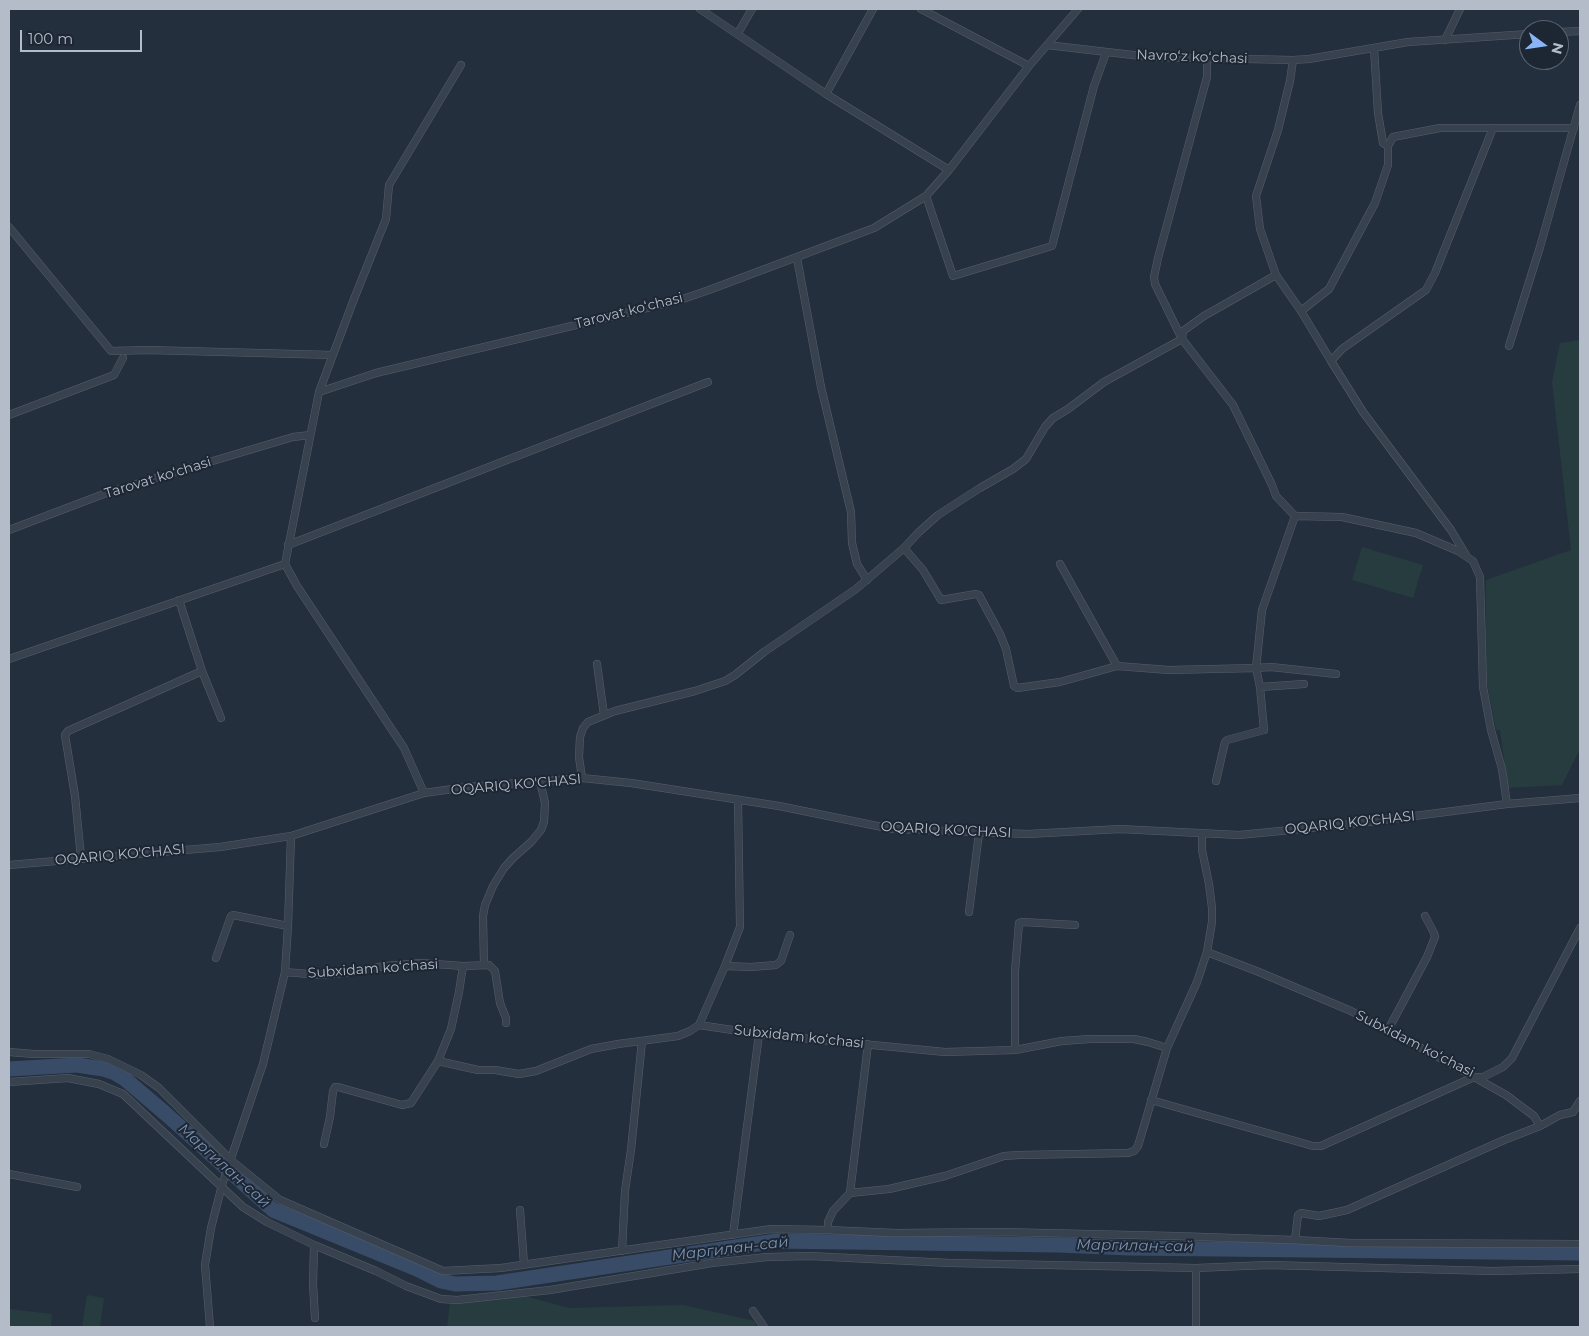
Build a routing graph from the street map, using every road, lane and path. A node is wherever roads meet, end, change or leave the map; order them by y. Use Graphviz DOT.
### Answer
graph roads {
  1 [pos="700,9"];
  2 [pos="752,9"];
  3 [pos="874,9"];
  4 [pos="921,9"];
  5 [pos="1078,9"];
  6 [pos="1460,9"];
  7 [pos="738,33"];
  8 [pos="1519,35"];
  9 [pos="1445,40"];
  10 [pos="1047,45"];
  11 [pos="1374,48"];
  12 [pos="1106,53"];
  13 [pos="1207,58"];
  14 [pos="1293,60"];
  15 [pos="461,65"];
  16 [pos="1029,66"];
  17 [pos="826,94"];
  18 [pos="1580,105"];
  19 [pos="1493,128"];
  20 [pos="1574,128"];
  21 [pos="1388,146"];
  22 [pos="949,170"];
  23 [pos="926,196"];
  24 [pos="9,227"];
  25 [pos="797,258"];
  26 [pos="1276,275"];
  27 [pos="1301,311"];
  28 [pos="1182,339"];
  29 [pos="1509,346"];
  30 [pos="333,355"];
  31 [pos="123,358"];
  32 [pos="1331,360"];
  33 [pos="708,382"];
  34 [pos="319,392"];
  35 [pos="9,415"];
  36 [pos="310,435"];
  37 [pos="1295,516"];
  38 [pos="9,530"];
  39 [pos="288,545"];
  40 [pos="904,548"];
  41 [pos="1468,558"];
  42 [pos="285,564"];
  43 [pos="1060,564"];
  44 [pos="867,580"];
  45 [pos="179,600"];
  46 [pos="9,659"];
  47 [pos="598,664"];
  48 [pos="1117,666"];
  49 [pos="1256,668"];
  50 [pos="202,671"];
  51 [pos="1336,674"];
  52 [pos="1304,684"];
  53 [pos="1260,687"];
  54 [pos="604,715"];
  55 [pos="221,718"];
  56 [pos="582,778"];
  57 [pos="540,781"];
  58 [pos="1216,781"];
  59 [pos="424,793"];
  60 [pos="1580,798"];
  61 [pos="738,800"];
  62 [pos="1507,804"];
  63 [pos="979,833"];
  64 [pos="1202,835"];
  65 [pos="291,836"];
  66 [pos="82,858"];
  67 [pos="9,865"];
  68 [pos="969,912"];
  69 [pos="1425,916"];
  70 [pos="1075,925"];
  71 [pos="288,926"];
  72 [pos="1580,928"];
  73 [pos="790,935"];
  74 [pos="1207,952"];
  75 [pos="216,958"];
  76 [pos="484,965"];
  77 [pos="463,966"];
  78 [pos="725,966"];
  79 [pos="285,972"];
  80 [pos="506,1023"];
  81 [pos="699,1025"];
  82 [pos="1388,1030"];
  83 [pos="759,1034"];
  84 [pos="642,1041"];
  85 [pos="868,1044"];
  86 [pos="1167,1048"];
  87 [pos="1015,1050"];
  88 [pos="9,1052"];
  89 [pos="438,1061"];
  90 [pos="1474,1078"];
  91 [pos="9,1082"];
  92 [pos="1151,1100"];
  93 [pos="1580,1101"];
  94 [pos="1576,1112"];
  95 [pos="1540,1126"];
  96 [pos="324,1144"];
  97 [pos="232,1161"];
  98 [pos="9,1174"];
  99 [pos="222,1186"];
  100 [pos="77,1187"];
  101 [pos="850,1193"];
  102 [pos="520,1210"];
  103 [pos="828,1230"];
  104 [pos="733,1235"];
  105 [pos="1296,1240"];
  106 [pos="314,1244"];
  107 [pos="1580,1244"];
  108 [pos="622,1251"];
  109 [pos="524,1264"];
  110 [pos="1196,1268"];
  111 [pos="1580,1269"];
  112 [pos="753,1311"];
  113 [pos="315,1318"];
  114 [pos="210,1327"];
  115 [pos="764,1327"];
  116 [pos="1196,1327"];
  1 -- 7 [label="street"];
  2 -- 7 [label="street"];
  3 -- 17 [label="street"];
  4 -- 16 [label="street"];
  5 -- 10 [label="street"];
  6 -- 9 [label="street"];
  7 -- 17 [label="street"];
  8 -- 9 [label="street, Navroʻz koʻchasi"];
  9 -- 11 [label="street, Navroʻz koʻchasi"];
  10 -- 12 [label="street, Navroʻz koʻchasi"];
  10 -- 16 [label="street"];
  11 -- 14 [label="street, Navroʻz koʻchasi"];
  11 -- 21 [label="street"];
  12 -- 13 [label="street, Navroʻz koʻchasi"];
  12 -- 23 [label="street"];
  13 -- 14 [label="street, Navroʻz koʻchasi"];
  13 -- 28 [label="street"];
  14 -- 26 [label="street"];
  15 -- 30 [label="street"];
  16 -- 22 [label="street"];
  17 -- 22 [label="street"];
  18 -- 20 [label="street"];
  19 -- 20 [label="street"];
  19 -- 21 [label="street"];
  19 -- 32 [label="street"];
  20 -- 29 [label="street"];
  21 -- 27 [label="street"];
  22 -- 23 [label="street"];
  23 -- 25 [label="street, Tarovat koʻchasi"];
  24 -- 30 [label="street"];
  25 -- 34 [label="street, Tarovat koʻchasi"];
  25 -- 44 [label="street"];
  26 -- 27 [label="street"];
  26 -- 28 [label="street"];
  27 -- 32 [label="street"];
  28 -- 37 [label="street"];
  28 -- 40 [label="street"];
  30 -- 34 [label="street"];
  31 -- 35 [label="street"];
  32 -- 41 [label="street"];
  33 -- 39 [label="street"];
  34 -- 36 [label="street"];
  36 -- 38 [label="street, Tarovat koʻchasi"];
  36 -- 39 [label="street"];
  37 -- 41 [label="street"];
  37 -- 49 [label="street"];
  39 -- 42 [label="street"];
  40 -- 44 [label="street"];
  40 -- 48 [label="street"];
  41 -- 62 [label="street"];
  42 -- 45 [label="street"];
  42 -- 59 [label="street"];
  43 -- 48 [label="street"];
  44 -- 54 [label="street"];
  45 -- 46 [label="street"];
  45 -- 50 [label="street"];
  47 -- 54 [label="street"];
  48 -- 49 [label="street"];
  49 -- 51 [label="street"];
  49 -- 53 [label="street"];
  50 -- 55 [label="street"];
  50 -- 66 [label="street"];
  52 -- 53 [label="street"];
  53 -- 58 [label="street"];
  54 -- 56 [label="street"];
  56 -- 57 [label="street, OQARIQ KO'CHASI"];
  56 -- 61 [label="street, OQARIQ KO'CHASI"];
  57 -- 59 [label="street, OQARIQ KO'CHASI"];
  57 -- 76 [label="street"];
  59 -- 65 [label="street, OQARIQ KO'CHASI"];
  60 -- 62 [label="street, OQARIQ KO'CHASI"];
  61 -- 63 [label="street, OQARIQ KO'CHASI"];
  61 -- 78 [label="street"];
  62 -- 64 [label="street, OQARIQ KO'CHASI"];
  63 -- 64 [label="street, OQARIQ KO'CHASI"];
  63 -- 68 [label="street"];
  64 -- 74 [label="street"];
  65 -- 66 [label="street, OQARIQ KO'CHASI"];
  65 -- 71 [label="street"];
  66 -- 67 [label="street, OQARIQ KO'CHASI"];
  69 -- 82 [label="street"];
  70 -- 87 [label="street"];
  71 -- 75 [label="street"];
  71 -- 79 [label="street"];
  72 -- 90 [label="street, Subxidam koʻchasi"];
  73 -- 78 [label="street"];
  74 -- 82 [label="street, Subxidam koʻchasi"];
  74 -- 86 [label="street"];
  76 -- 77 [label="street, Subxidam koʻchasi"];
  76 -- 80 [label="street"];
  77 -- 79 [label="street, Subxidam koʻchasi"];
  77 -- 89 [label="street"];
  78 -- 81 [label="street"];
  79 -- 97 [label="street"];
  81 -- 83 [label="street, Subxidam koʻchasi"];
  81 -- 84 [label="street"];
  82 -- 90 [label="street, Subxidam koʻchasi"];
  83 -- 85 [label="street, Subxidam koʻchasi"];
  83 -- 104 [label="street"];
  84 -- 89 [label="street"];
  84 -- 108 [label="street"];
  85 -- 87 [label="street, Subxidam koʻchasi"];
  85 -- 101 [label="street"];
  86 -- 87 [label="street, Subxidam koʻchasi"];
  86 -- 92 [label="street"];
  88 -- 97 [label="street"];
  89 -- 96 [label="street"];
  90 -- 92 [label="street"];
  90 -- 95 [label="street"];
  91 -- 99 [label="street"];
  92 -- 101 [label="street"];
  93 -- 94 [label="street"];
  94 -- 95 [label="street"];
  95 -- 105 [label="street"];
  97 -- 99 [label="street"];
  97 -- 109 [label="street"];
  98 -- 100 [label="street"];
  99 -- 106 [label="street"];
  99 -- 114 [label="street"];
  101 -- 103 [label="street"];
  102 -- 109 [label="street"];
  103 -- 104 [label="street"];
  103 -- 105 [label="street"];
  104 -- 108 [label="street"];
  105 -- 107 [label="street"];
  106 -- 110 [label="street"];
  106 -- 113 [label="street"];
  108 -- 109 [label="street"];
  110 -- 111 [label="street"];
  110 -- 116 [label="street"];
  112 -- 115 [label="street"];
}
